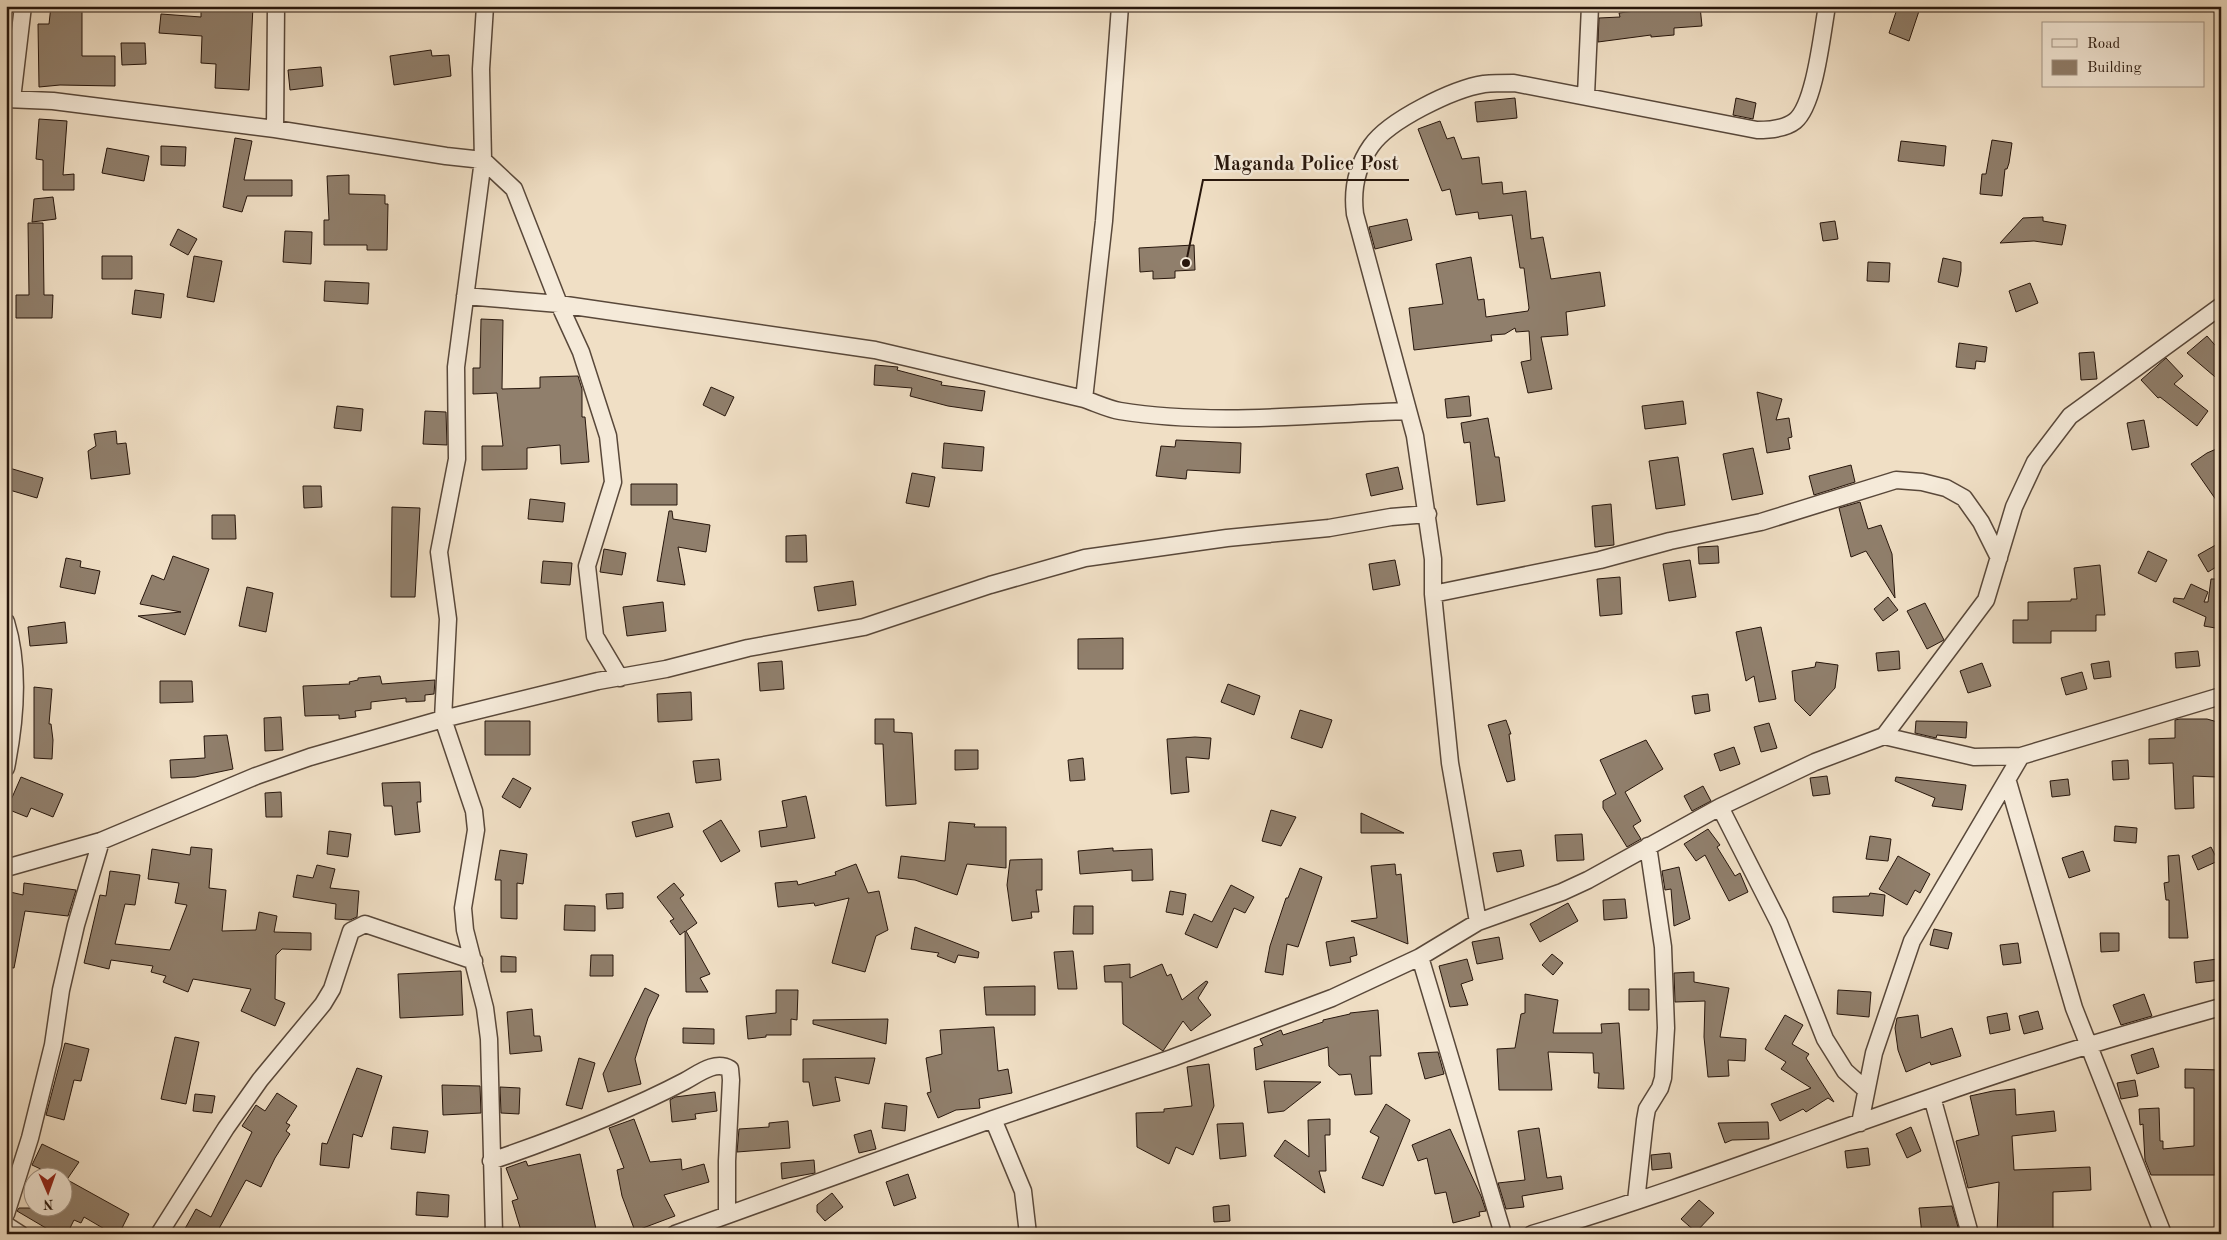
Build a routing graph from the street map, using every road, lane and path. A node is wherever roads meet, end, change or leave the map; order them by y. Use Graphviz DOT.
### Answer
graph roads {
  1 [pos="22,6"];
  2 [pos="276,6"];
  3 [pos="485,6"];
  4 [pos="1120,6"];
  5 [pos="1590,6"];
  6 [pos="1826,6"];
  7 [pos="1586,95"];
  8 [pos="9,99"];
  9 [pos="275,129"];
  10 [pos="483,160"];
  11 [pos="465,296"];
  12 [pos="559,304"];
  13 [pos="2221,306"];
  14 [pos="1084,399"];
  15 [pos="1408,410"];
  16 [pos="1428,514"];
  17 [pos="1999,558"];
  18 [pos="1434,594"];
  19 [pos="6,622"];
  20 [pos="620,678"];
  21 [pos="2221,696"];
  22 [pos="443,719"];
  23 [pos="1884,736"];
  24 [pos="8,738"];
  25 [pos="2022,756"];
  26 [pos="6,768"];
  27 [pos="2008,782"];
  28 [pos="1720,807"];
  29 [pos="101,841"];
  30 [pos="1648,846"];
  31 [pos="6,868"];
  32 [pos="1478,922"];
  33 [pos="1420,957"];
  34 [pos="474,961"];
  35 [pos="2221,1007"];
  36 [pos="2089,1044"];
  37 [pos="1866,1090"];
  38 [pos="1932,1097"];
  39 [pos="993,1119"];
  40 [pos="1860,1124"];
  41 [pos="491,1161"];
  42 [pos="1636,1201"];
  43 [pos="6,1214"];
  44 [pos="727,1214"];
  45 [pos="6,1226"];
  46 [pos="20,1234"];
  47 [pos="159,1234"];
  48 [pos="494,1234"];
  49 [pos="675,1234"];
  50 [pos="1028,1234"];
  51 [pos="1504,1234"];
  52 [pos="1532,1234"];
  53 [pos="1970,1234"];
  54 [pos="2162,1234"];
  1 -- 8 [label="street"];
  2 -- 9 [label="street"];
  3 -- 10 [label="street"];
  4 -- 14 [label="street"];
  5 -- 7 [label="street"];
  6 -- 7 [label="street"];
  7 -- 15 [label="street"];
  8 -- 9 [label="street"];
  9 -- 10 [label="street"];
  10 -- 11 [label="street"];
  10 -- 12 [label="street"];
  11 -- 12 [label="street"];
  11 -- 22 [label="street"];
  12 -- 14 [label="street"];
  12 -- 20 [label="street"];
  13 -- 17 [label="street"];
  14 -- 15 [label="street"];
  15 -- 16 [label="street"];
  16 -- 18 [label="street"];
  16 -- 20 [label="street"];
  17 -- 18 [label="street"];
  17 -- 23 [label="street"];
  18 -- 32 [label="street"];
  19 -- 24 [label="street"];
  20 -- 22 [label="street"];
  21 -- 25 [label="street"];
  22 -- 29 [label="street"];
  22 -- 34 [label="street"];
  23 -- 25 [label="street"];
  23 -- 28 [label="street"];
  24 -- 26 [label="street"];
  25 -- 27 [label="street"];
  27 -- 36 [label="street"];
  27 -- 37 [label="street"];
  28 -- 30 [label="street"];
  28 -- 37 [label="street"];
  29 -- 31 [label="street"];
  29 -- 43 [label="street"];
  30 -- 32 [label="street"];
  30 -- 42 [label="street"];
  32 -- 33 [label="street"];
  33 -- 39 [label="street"];
  33 -- 51 [label="street"];
  34 -- 41 [label="street"];
  34 -- 47 [label="street"];
  35 -- 36 [label="street"];
  36 -- 38 [label="street"];
  36 -- 54 [label="street"];
  37 -- 40 [label="street"];
  38 -- 40 [label="street"];
  38 -- 53 [label="street"];
  39 -- 44 [label="street"];
  39 -- 50 [label="street"];
  40 -- 42 [label="street"];
  41 -- 44 [label="street"];
  41 -- 48 [label="street"];
  42 -- 52 [label="street"];
  44 -- 49 [label="street"];
  45 -- 46 [label="street"];
}
